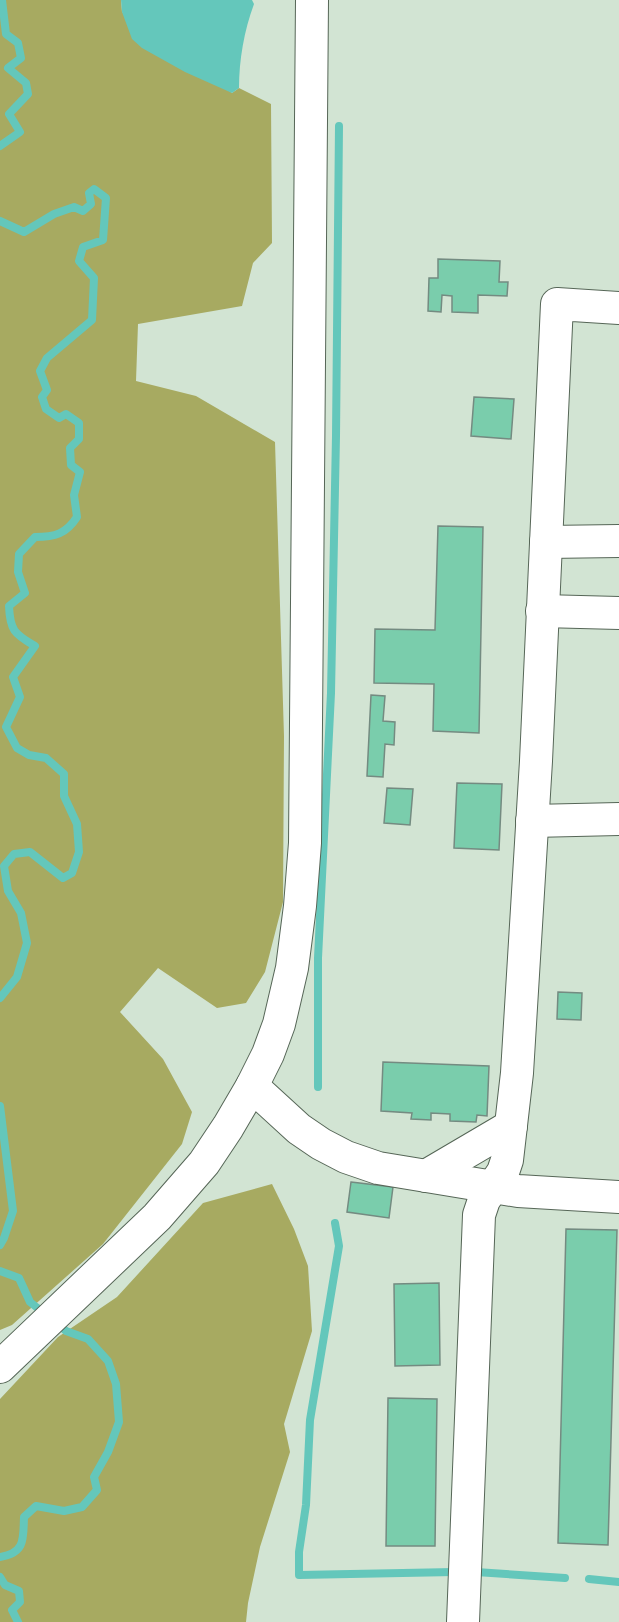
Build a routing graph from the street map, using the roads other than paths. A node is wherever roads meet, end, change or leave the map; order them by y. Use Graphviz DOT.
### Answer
graph roads {
  1 [pos="312,0"];
  2 [pos="619,308"];
  3 [pos="619,541"];
  4 [pos="546,542"];
  5 [pos="542,611"];
  6 [pos="619,614"];
  7 [pos="619,819"];
  8 [pos="532,821"];
  9 [pos="252,1086"];
  10 [pos="511,1126"];
  11 [pos="426,1176"];
  12 [pos="493,1187"];
  13 [pos="619,1197"];
  14 [pos="0,1367"];
  15 [pos="463,1622"];
  1 -- 9 [label="street"];
  2 -- 4 [label="street"];
  3 -- 4 [label="street"];
  4 -- 5 [label="street"];
  5 -- 6 [label="street"];
  5 -- 8 [label="street"];
  7 -- 8 [label="street"];
  8 -- 10 [label="street"];
  9 -- 11 [label="street"];
  9 -- 14 [label="street"];
  10 -- 11 [label="street"];
  10 -- 12 [label="street"];
  11 -- 12 [label="street"];
  12 -- 13 [label="street"];
  12 -- 15 [label="street"];
}
